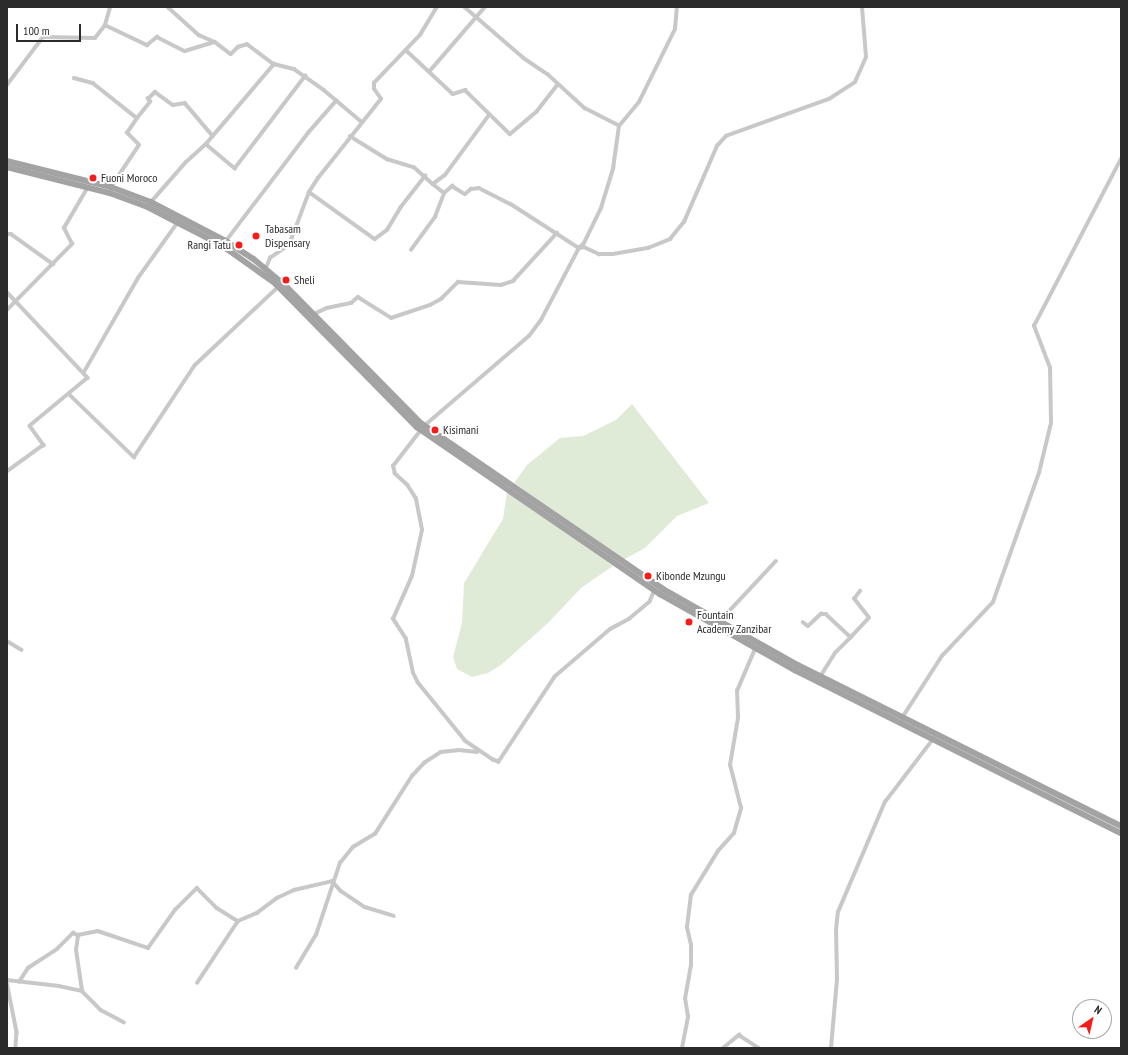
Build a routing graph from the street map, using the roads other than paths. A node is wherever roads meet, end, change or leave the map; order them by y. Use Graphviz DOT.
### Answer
graph roads {
  1 [pos="110,7"];
  2 [pos="168,7"];
  3 [pos="437,7"];
  4 [pos="464,7"];
  5 [pos="485,7"];
  6 [pos="678,7"];
  7 [pos="862,7"];
  8 [pos="476,18"];
  9 [pos="105,25"];
  10 [pos="215,42"];
  11 [pos="406,50"];
  12 [pos="274,64"];
  13 [pos="429,72"];
  14 [pos="306,76"];
  15 [pos="74,78"];
  16 [pos="7,85"];
  17 [pos="557,85"];
  18 [pos="336,101"];
  19 [pos="488,115"];
  20 [pos="137,118"];
  21 [pos="362,122"];
  22 [pos="619,126"];
  23 [pos="213,136"];
  24 [pos="350,136"];
  25 [pos="206,144"];
  26 [pos="1121,159"];
  27 [pos="7,161"];
  28 [pos="7,167"];
  29 [pos="425,176"];
  30 [pos="433,184"];
  31 [pos="90,186"];
  32 [pos="111,187"];
  33 [pos="309,192"];
  34 [pos="444,194"];
  35 [pos="151,202"];
  36 [pos="178,222"];
  37 [pos="557,233"];
  38 [pos="7,234"];
  39 [pos="226,241"];
  40 [pos="581,248"];
  41 [pos="411,250"];
  42 [pos="53,264"];
  43 [pos="266,268"];
  44 [pos="281,285"];
  45 [pos="7,292"];
  46 [pos="17,301"];
  47 [pos="7,310"];
  48 [pos="314,314"];
  49 [pos="84,372"];
  50 [pos="69,394"];
  51 [pos="423,428"];
  52 [pos="7,472"];
  53 [pos="776,562"];
  54 [pos="623,566"];
  55 [pos="655,590"];
  56 [pos="860,591"];
  57 [pos="719,622"];
  58 [pos="803,622"];
  59 [pos="851,637"];
  60 [pos="7,641"];
  61 [pos="755,649"];
  62 [pos="22,650"];
  63 [pos="820,677"];
  64 [pos="902,719"];
  65 [pos="934,738"];
  66 [pos="478,752"];
  67 [pos="1121,826"];
  68 [pos="1121,833"];
  69 [pos="332,880"];
  70 [pos="394,916"];
  71 [pos="238,921"];
  72 [pos="78,936"];
  73 [pos="296,968"];
  74 [pos="7,981"];
  75 [pos="18,982"];
  76 [pos="197,983"];
  77 [pos="82,991"];
  78 [pos="124,1022"];
  79 [pos="16,1048"];
  80 [pos="682,1048"];
  81 [pos="723,1048"];
  82 [pos="759,1048"];
  83 [pos="831,1048"];
  1 -- 9 [label="street"];
  2 -- 10 [label="street"];
  3 -- 11 [label="street"];
  4 -- 8 [label="street"];
  5 -- 8 [label="street"];
  6 -- 22 [label="street"];
  7 -- 40 [label="street"];
  8 -- 13 [label="street"];
  8 -- 17 [label="street"];
  9 -- 10 [label="street"];
  9 -- 16 [label="street"];
  10 -- 12 [label="street"];
  11 -- 13 [label="street"];
  11 -- 21 [label="street"];
  12 -- 14 [label="street"];
  12 -- 23 [label="street"];
  13 -- 19 [label="street"];
  14 -- 18 [label="street"];
  14 -- 25 [label="street"];
  15 -- 20 [label="street"];
  17 -- 19 [label="street"];
  17 -- 22 [label="street"];
  18 -- 21 [label="street"];
  18 -- 39 [label="street"];
  19 -- 30 [label="street"];
  20 -- 23 [label="street"];
  20 -- 32 [label="street"];
  21 -- 24 [label="street"];
  22 -- 40 [label="street"];
  23 -- 25 [label="street"];
  24 -- 29 [label="street"];
  24 -- 33 [label="street"];
  25 -- 35 [label="street"];
  26 -- 64 [label="street"];
  27 -- 32 [label="main road"];
  28 -- 31 [label="main road"];
  29 -- 30 [label="street"];
  29 -- 33 [label="street"];
  30 -- 34 [label="street"];
  31 -- 36 [label="main road"];
  31 -- 42 [label="street"];
  32 -- 35 [label="main road"];
  33 -- 43 [label="street"];
  34 -- 37 [label="street"];
  34 -- 41 [label="street"];
  35 -- 39 [label="main road"];
  36 -- 44 [label="main road"];
  36 -- 49 [label="street"];
  37 -- 40 [label="street"];
  37 -- 48 [label="street"];
  38 -- 42 [label="street"];
  39 -- 43 [label="main road"];
  40 -- 51 [label="street"];
  42 -- 46 [label="street"];
  43 -- 44 [label="main road"];
  44 -- 48 [label="main road"];
  44 -- 50 [label="street"];
  44 -- 51 [label="main road"];
  45 -- 46 [label="street"];
  46 -- 47 [label="street"];
  46 -- 49 [label="street"];
  48 -- 51 [label="main road"];
  49 -- 50 [label="street"];
  50 -- 52 [label="street"];
  51 -- 54 [label="main road"];
  51 -- 66 [label="street"];
  53 -- 57 [label="street"];
  54 -- 55 [label="main road"];
  54 -- 57 [label="main road"];
  55 -- 61 [label="main road"];
  55 -- 66 [label="street"];
  56 -- 59 [label="street"];
  57 -- 63 [label="main road"];
  58 -- 59 [label="street"];
  59 -- 63 [label="street"];
  60 -- 62 [label="street"];
  61 -- 65 [label="main road"];
  61 -- 80 [label="street"];
  63 -- 64 [label="main road"];
  64 -- 65 [label="main road"];
  65 -- 67 [label="main road"];
  65 -- 68 [label="main road"];
  65 -- 83 [label="street"];
  66 -- 69 [label="street"];
  69 -- 70 [label="street"];
  69 -- 71 [label="street"];
  69 -- 73 [label="street"];
  71 -- 72 [label="street"];
  71 -- 76 [label="street"];
  72 -- 75 [label="street"];
  72 -- 77 [label="street"];
  74 -- 75 [label="street"];
  74 -- 79 [label="street"];
  75 -- 77 [label="street"];
  77 -- 78 [label="street"];
  81 -- 82 [label="street"];
}
